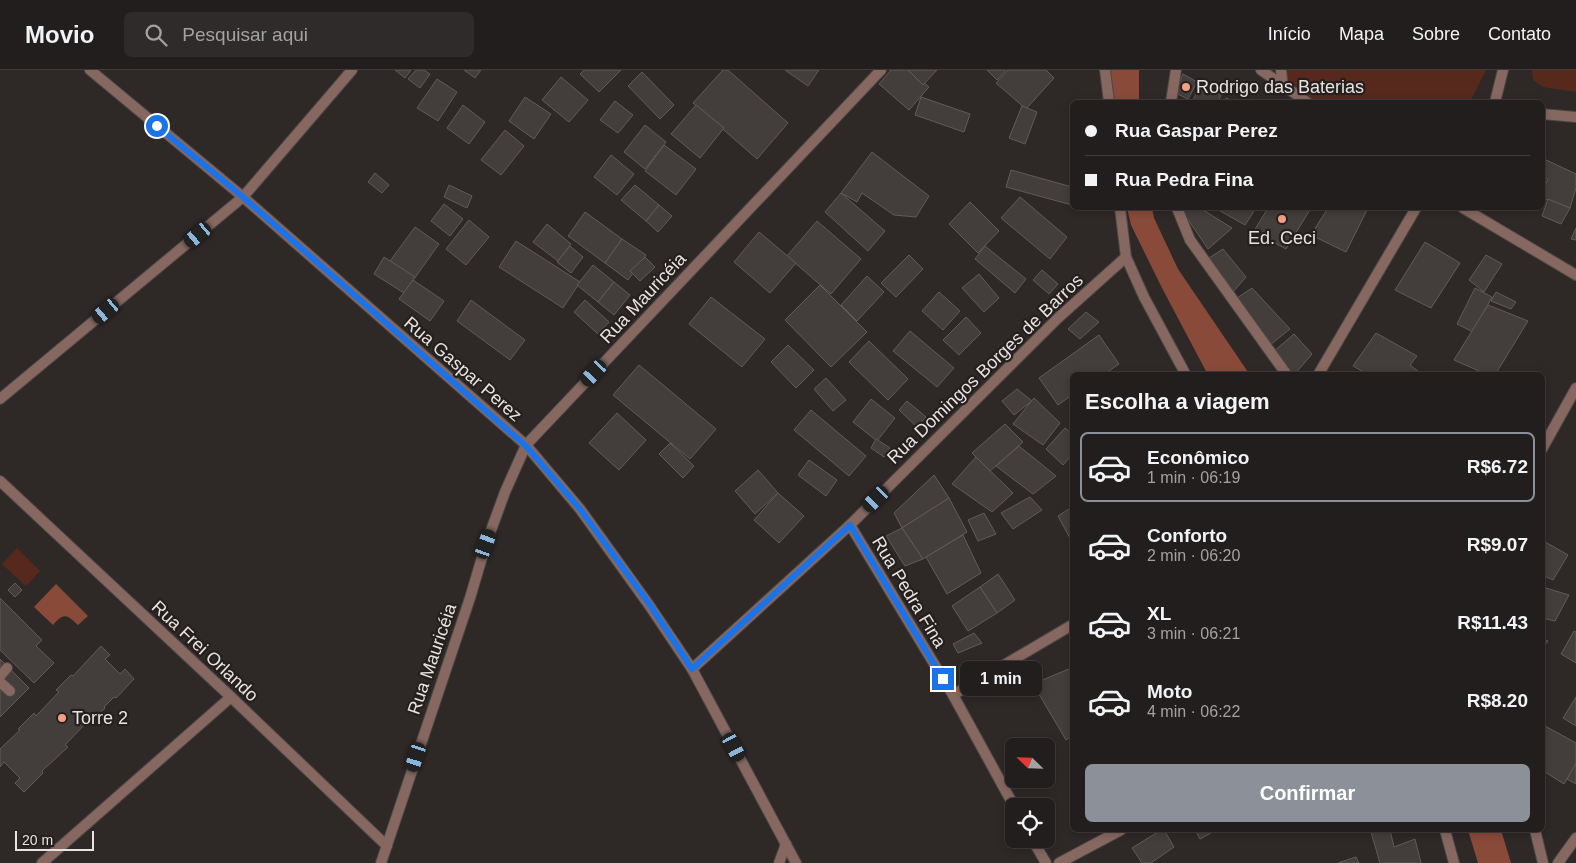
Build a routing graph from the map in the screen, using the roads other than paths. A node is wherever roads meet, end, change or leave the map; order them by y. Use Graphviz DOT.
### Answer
graph roads {
  1 [pos="90,70"];
  2 [pos="352,70"];
  3 [pos="881,70"];
  4 [pos="1105,70"];
  5 [pos="1176,70"];
  6 [pos="1261,70"];
  7 [pos="1281,70"];
  8 [pos="1503,70"];
  9 [pos="1283,86"];
  10 [pos="1109,100"];
  11 [pos="1172,100"];
  12 [pos="1304,100"];
  13 [pos="1496,100"];
  14 [pos="1545,114"];
  15 [pos="1576,117"];
  16 [pos="243,197"];
  17 [pos="1120,210"];
  18 [pos="1178,210"];
  19 [pos="1415,210"];
  20 [pos="1466,210"];
  21 [pos="1126,257"];
  22 [pos="1576,275"];
  23 [pos="1184,372"];
  24 [pos="1285,372"];
  25 [pos="1320,372"];
  26 [pos="1576,388"];
  27 [pos="0,399"];
  28 [pos="1545,444"];
  29 [pos="526,446"];
  30 [pos="0,481"];
  31 [pos="850,525"];
  32 [pos="1070,625"];
  33 [pos="7,668"];
  34 [pos="692,669"];
  35 [pos="0,676"];
  36 [pos="0,682"];
  37 [pos="10,691"];
  38 [pos="953,695"];
  39 [pos="231,697"];
  40 [pos="1010,798"];
  41 [pos="1117,832"];
  42 [pos="1446,832"];
  43 [pos="1535,832"];
  44 [pos="1576,838"];
  45 [pos="786,844"];
  46 [pos="387,846"];
  47 [pos="1037,848"];
  48 [pos="42,863"];
  49 [pos="381,863"];
  50 [pos="779,863"];
  51 [pos="796,863"];
  52 [pos="1046,863"];
  53 [pos="1059,863"];
  54 [pos="1454,863"];
  55 [pos="1543,863"];
  56 [pos="1558,863"];
  1 -- 16 [label="street, Rua Gaspar Perez"];
  2 -- 16 [label="street"];
  3 -- 29 [label="street, Rua Mauricéia"];
  4 -- 10 [label="street"];
  5 -- 11 [label="street"];
  6 -- 9 [label="street"];
  7 -- 9 [label="street"];
  8 -- 13 [label="street"];
  9 -- 12 [label="street"];
  14 -- 15 [label="street"];
  16 -- 27 [label="street"];
  16 -- 29 [label="street, Rua Gaspar Perez"];
  17 -- 21 [label="street"];
  18 -- 24 [label="street"];
  19 -- 25 [label="street"];
  20 -- 22 [label="street"];
  21 -- 23 [label="street"];
  21 -- 31 [label="street, Rua Domingos Borges de Barros"];
  26 -- 28 [label="street"];
  29 -- 34 [label="street, Rua Gaspar Perez"];
  29 -- 46 [label="street, Rua Mauricéia"];
  30 -- 39 [label="street, Rua Frei Orlando"];
  31 -- 34 [label="street, Rua Domingos Borges de Barros"];
  31 -- 38 [label="street, Rua Pedra Fina"];
  32 -- 38 [label="street"];
  33 -- 35 [label="street"];
  34 -- 45 [label="street, Rua Gaspar Perez"];
  36 -- 37 [label="street"];
  38 -- 40 [label="street, Rua Pedra Fina"];
  39 -- 46 [label="street, Rua Frei Orlando"];
  39 -- 48 [label="street"];
  41 -- 53 [label="street"];
  42 -- 54 [label="street"];
  43 -- 55 [label="street"];
  44 -- 56 [label="street"];
  45 -- 50 [label="street"];
  45 -- 51 [label="street, Rua Gaspar Perez"];
  46 -- 49 [label="street, Rua Mauricéia"];
  47 -- 52 [label="street"];
}
